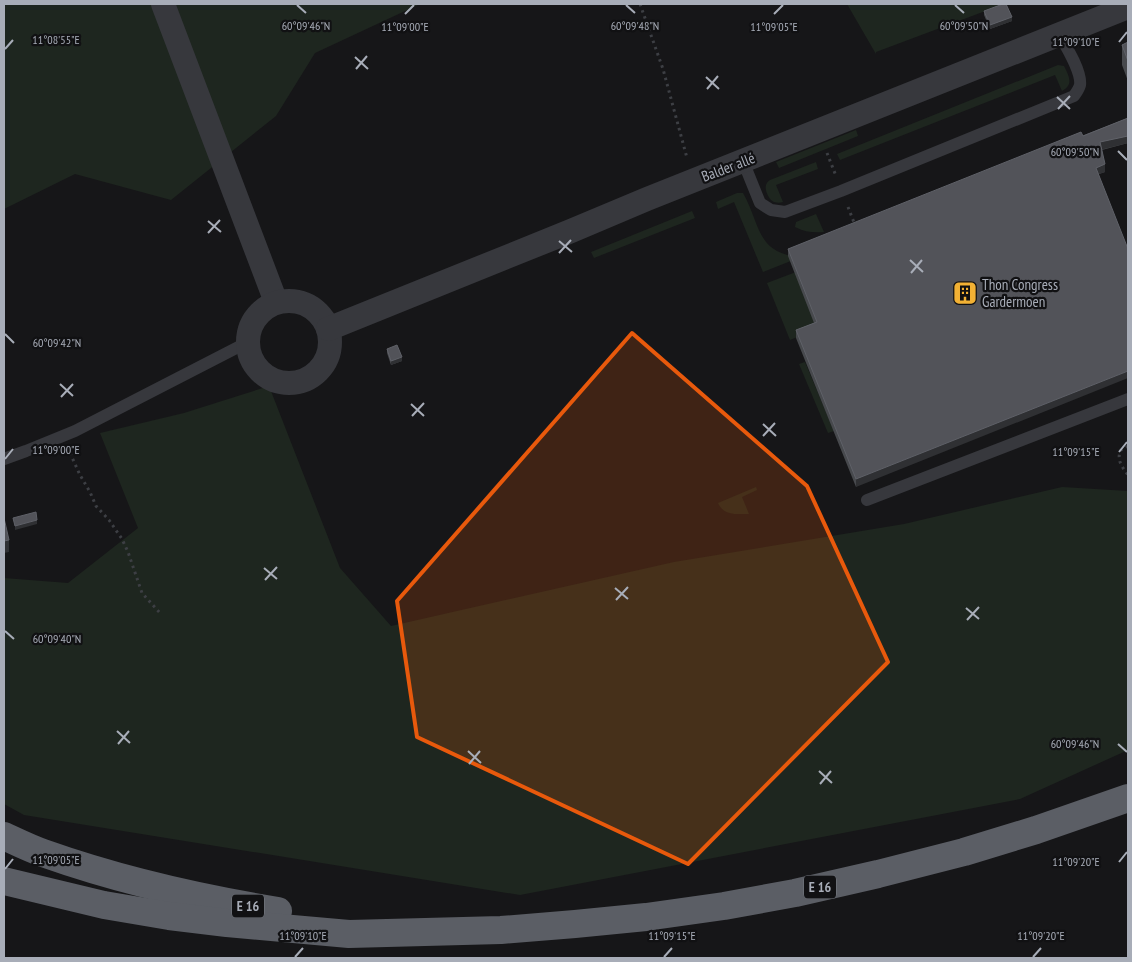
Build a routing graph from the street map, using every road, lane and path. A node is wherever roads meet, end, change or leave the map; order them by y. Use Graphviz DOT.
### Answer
graph roads {
  1 [pos="163,4"];
  2 [pos="640,4"];
  3 [pos="1128,7"];
  4 [pos="1059,34"];
  5 [pos="743,161"];
  6 [pos="693,181"];
  7 [pos="276,302"];
  8 [pos="328,330"];
  9 [pos="248,342"];
  10 [pos="1128,398"];
  11 [pos="66,435"];
  12 [pos="1128,446"];
  13 [pos="4,459"];
  14 [pos="1128,474"];
  15 [pos="867,500"];
  16 [pos="160,613"];
  17 [pos="1128,798"];
  18 [pos="4,836"];
  19 [pos="4,881"];
  20 [pos="501,930"];
  1 -- 7 [label="street"];
  2 -- 6 [label="path"];
  3 -- 4 [label="street, Balder allé"];
  4 -- 5 [label="street, Balder allé"];
  4 -- 5 [label="lane"];
  5 -- 6 [label="street, Balder allé"];
  6 -- 8 [label="street, Balder allé"];
  7 -- 8 [label="street"];
  7 -- 9 [label="street"];
  8 -- 9 [label="street"];
  9 -- 11 [label="lane"];
  10 -- 15 [label="lane"];
  11 -- 13 [label="lane"];
  11 -- 16 [label="path"];
  12 -- 14 [label="path"];
  17 -- 20 [label="highway, E 16"];
  18 -- 20 [label="highway, E 16"];
  19 -- 20 [label="highway, E 16"];
}
